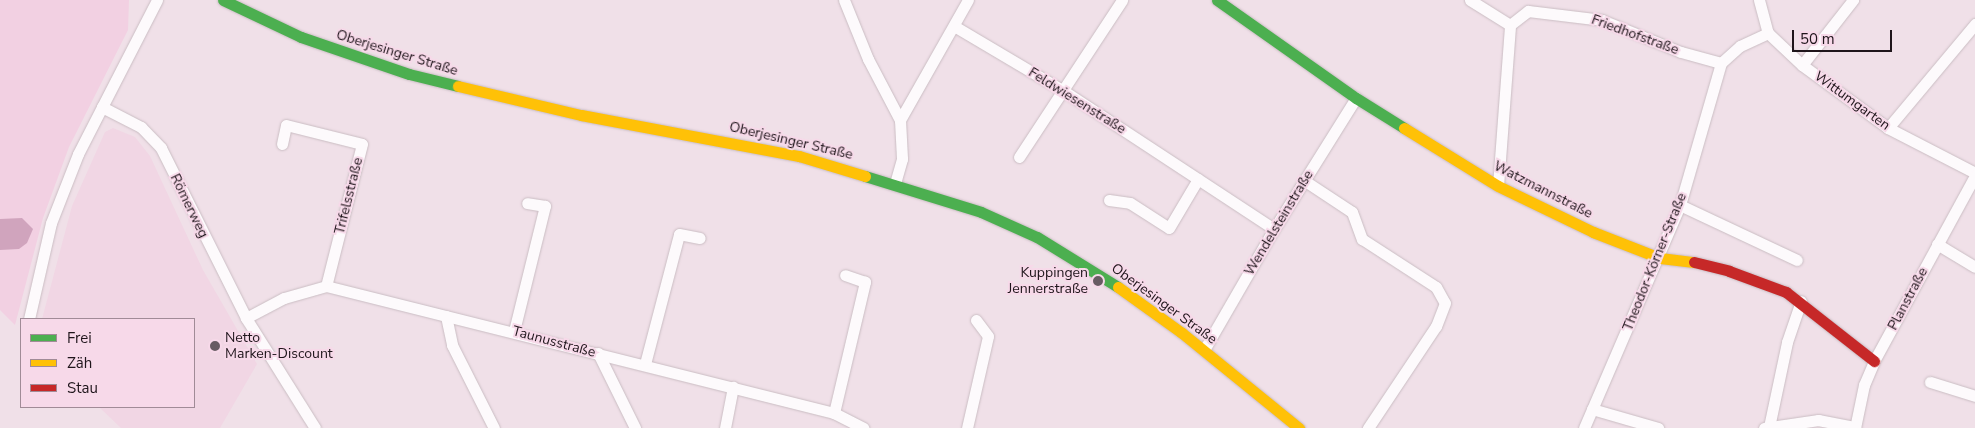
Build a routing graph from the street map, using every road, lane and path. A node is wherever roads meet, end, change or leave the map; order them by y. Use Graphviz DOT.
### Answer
graph roads {
  1 [pos="157,0"];
  2 [pos="224,0"];
  3 [pos="844,0"];
  4 [pos="968,0"];
  5 [pos="1122,0"];
  6 [pos="1217,0"];
  7 [pos="1470,0"];
  8 [pos="1759,0"];
  9 [pos="1853,0"];
  10 [pos="1975,24"];
  11 [pos="1510,25"];
  12 [pos="954,26"];
  13 [pos="1768,33"];
  14 [pos="1721,63"];
  15 [pos="1802,65"];
  16 [pos="1064,91"];
  17 [pos="1356,98"];
  18 [pos="102,107"];
  19 [pos="900,120"];
  20 [pos="1888,128"];
  21 [pos="282,144"];
  22 [pos="1019,157"];
  23 [pos="1975,174"];
  24 [pos="1198,179"];
  25 [pos="1305,181"];
  26 [pos="895,183"];
  27 [pos="1498,186"];
  28 [pos="1109,200"];
  29 [pos="527,203"];
  30 [pos="1680,205"];
  31 [pos="1274,229"];
  32 [pos="700,238"];
  33 [pos="1937,244"];
  34 [pos="1660,258"];
  35 [pos="1797,260"];
  36 [pos="1975,268"];
  37 [pos="844,275"];
  38 [pos="326,286"];
  39 [pos="1801,301"];
  40 [pos="446,316"];
  41 [pos="29,318"];
  42 [pos="246,318"];
  43 [pos="976,320"];
  44 [pos="514,331"];
  45 [pos="1204,350"];
  46 [pos="598,353"];
  47 [pos="1874,361"];
  48 [pos="645,364"];
  49 [pos="1930,382"];
  50 [pos="733,387"];
  51 [pos="1975,396"];
  52 [pos="1592,410"];
  53 [pos="834,413"];
  54 [pos="1769,427"];
  55 [pos="1855,427"];
  56 [pos="315,428"];
  57 [pos="494,428"];
  58 [pos="635,428"];
  59 [pos="725,428"];
  60 [pos="862,428"];
  61 [pos="967,428"];
  62 [pos="1299,428"];
  63 [pos="1368,428"];
  64 [pos="1584,428"];
  65 [pos="1658,428"];
  66 [pos="1764,428"];
  1 -- 18 [label="street"];
  2 -- 26 [label="main road, Oberjesinger Straße"];
  3 -- 19 [label="street"];
  4 -- 12 [label="street"];
  5 -- 16 [label="street"];
  6 -- 17 [label="main road, Watzmannstraße"];
  7 -- 11 [label="street"];
  8 -- 13 [label="street"];
  9 -- 15 [label="street"];
  10 -- 20 [label="street"];
  11 -- 14 [label="street, Friedhofstraße"];
  11 -- 27 [label="street"];
  12 -- 16 [label="street, Feldwiesenstraße"];
  12 -- 19 [label="street"];
  13 -- 14 [label="street"];
  13 -- 15 [label="street, Wittumgarten"];
  14 -- 30 [label="street, Theodor-Körner-Straße"];
  15 -- 20 [label="street, Wittumgarten"];
  16 -- 22 [label="street"];
  16 -- 24 [label="street, Feldwiesenstraße"];
  17 -- 25 [label="street, Wendelsteinstraße"];
  17 -- 27 [label="main road, Watzmannstraße"];
  18 -- 41 [label="street"];
  18 -- 42 [label="street, Römerweg"];
  19 -- 26 [label="street"];
  20 -- 23 [label="street, Wittumgarten"];
  21 -- 38 [label="street, Trifelsstraße"];
  23 -- 33 [label="street, Planstraße"];
  24 -- 28 [label="street"];
  24 -- 31 [label="street, Feldwiesenstraße"];
  25 -- 31 [label="street, Wendelsteinstraße"];
  25 -- 63 [label="street"];
  26 -- 45 [label="main road, Oberjesinger Straße"];
  27 -- 34 [label="main road, Watzmannstraße"];
  29 -- 44 [label="street"];
  30 -- 34 [label="street, Theodor-Körner-Straße"];
  30 -- 35 [label="street"];
  31 -- 45 [label="street, Wendelsteinstraße"];
  32 -- 48 [label="street"];
  33 -- 36 [label="street"];
  33 -- 47 [label="street, Planstraße"];
  34 -- 39 [label="main road, Watzmannstraße"];
  34 -- 52 [label="street, Theodor-Körner-Straße"];
  37 -- 53 [label="street"];
  38 -- 40 [label="street, Taunusstraße"];
  38 -- 42 [label="street, Taunusstraße"];
  39 -- 47 [label="main road, Watzmannstraße"];
  39 -- 54 [label="street"];
  40 -- 44 [label="street, Taunusstraße"];
  40 -- 57 [label="street"];
  42 -- 56 [label="street, Römerweg"];
  43 -- 61 [label="street"];
  44 -- 46 [label="street, Taunusstraße"];
  45 -- 62 [label="main road, Oberjesinger Straße"];
  46 -- 48 [label="street, Taunusstraße"];
  46 -- 58 [label="street"];
  47 -- 55 [label="street, Planstraße"];
  48 -- 50 [label="street, Taunusstraße"];
  49 -- 51 [label="street"];
  50 -- 53 [label="street, Taunusstraße"];
  50 -- 59 [label="street"];
  52 -- 64 [label="street, Theodor-Körner-Straße"];
  52 -- 65 [label="street"];
  53 -- 60 [label="street, Taunusstraße"];
  54 -- 55 [label="street"];
  54 -- 66 [label="street"];
}
